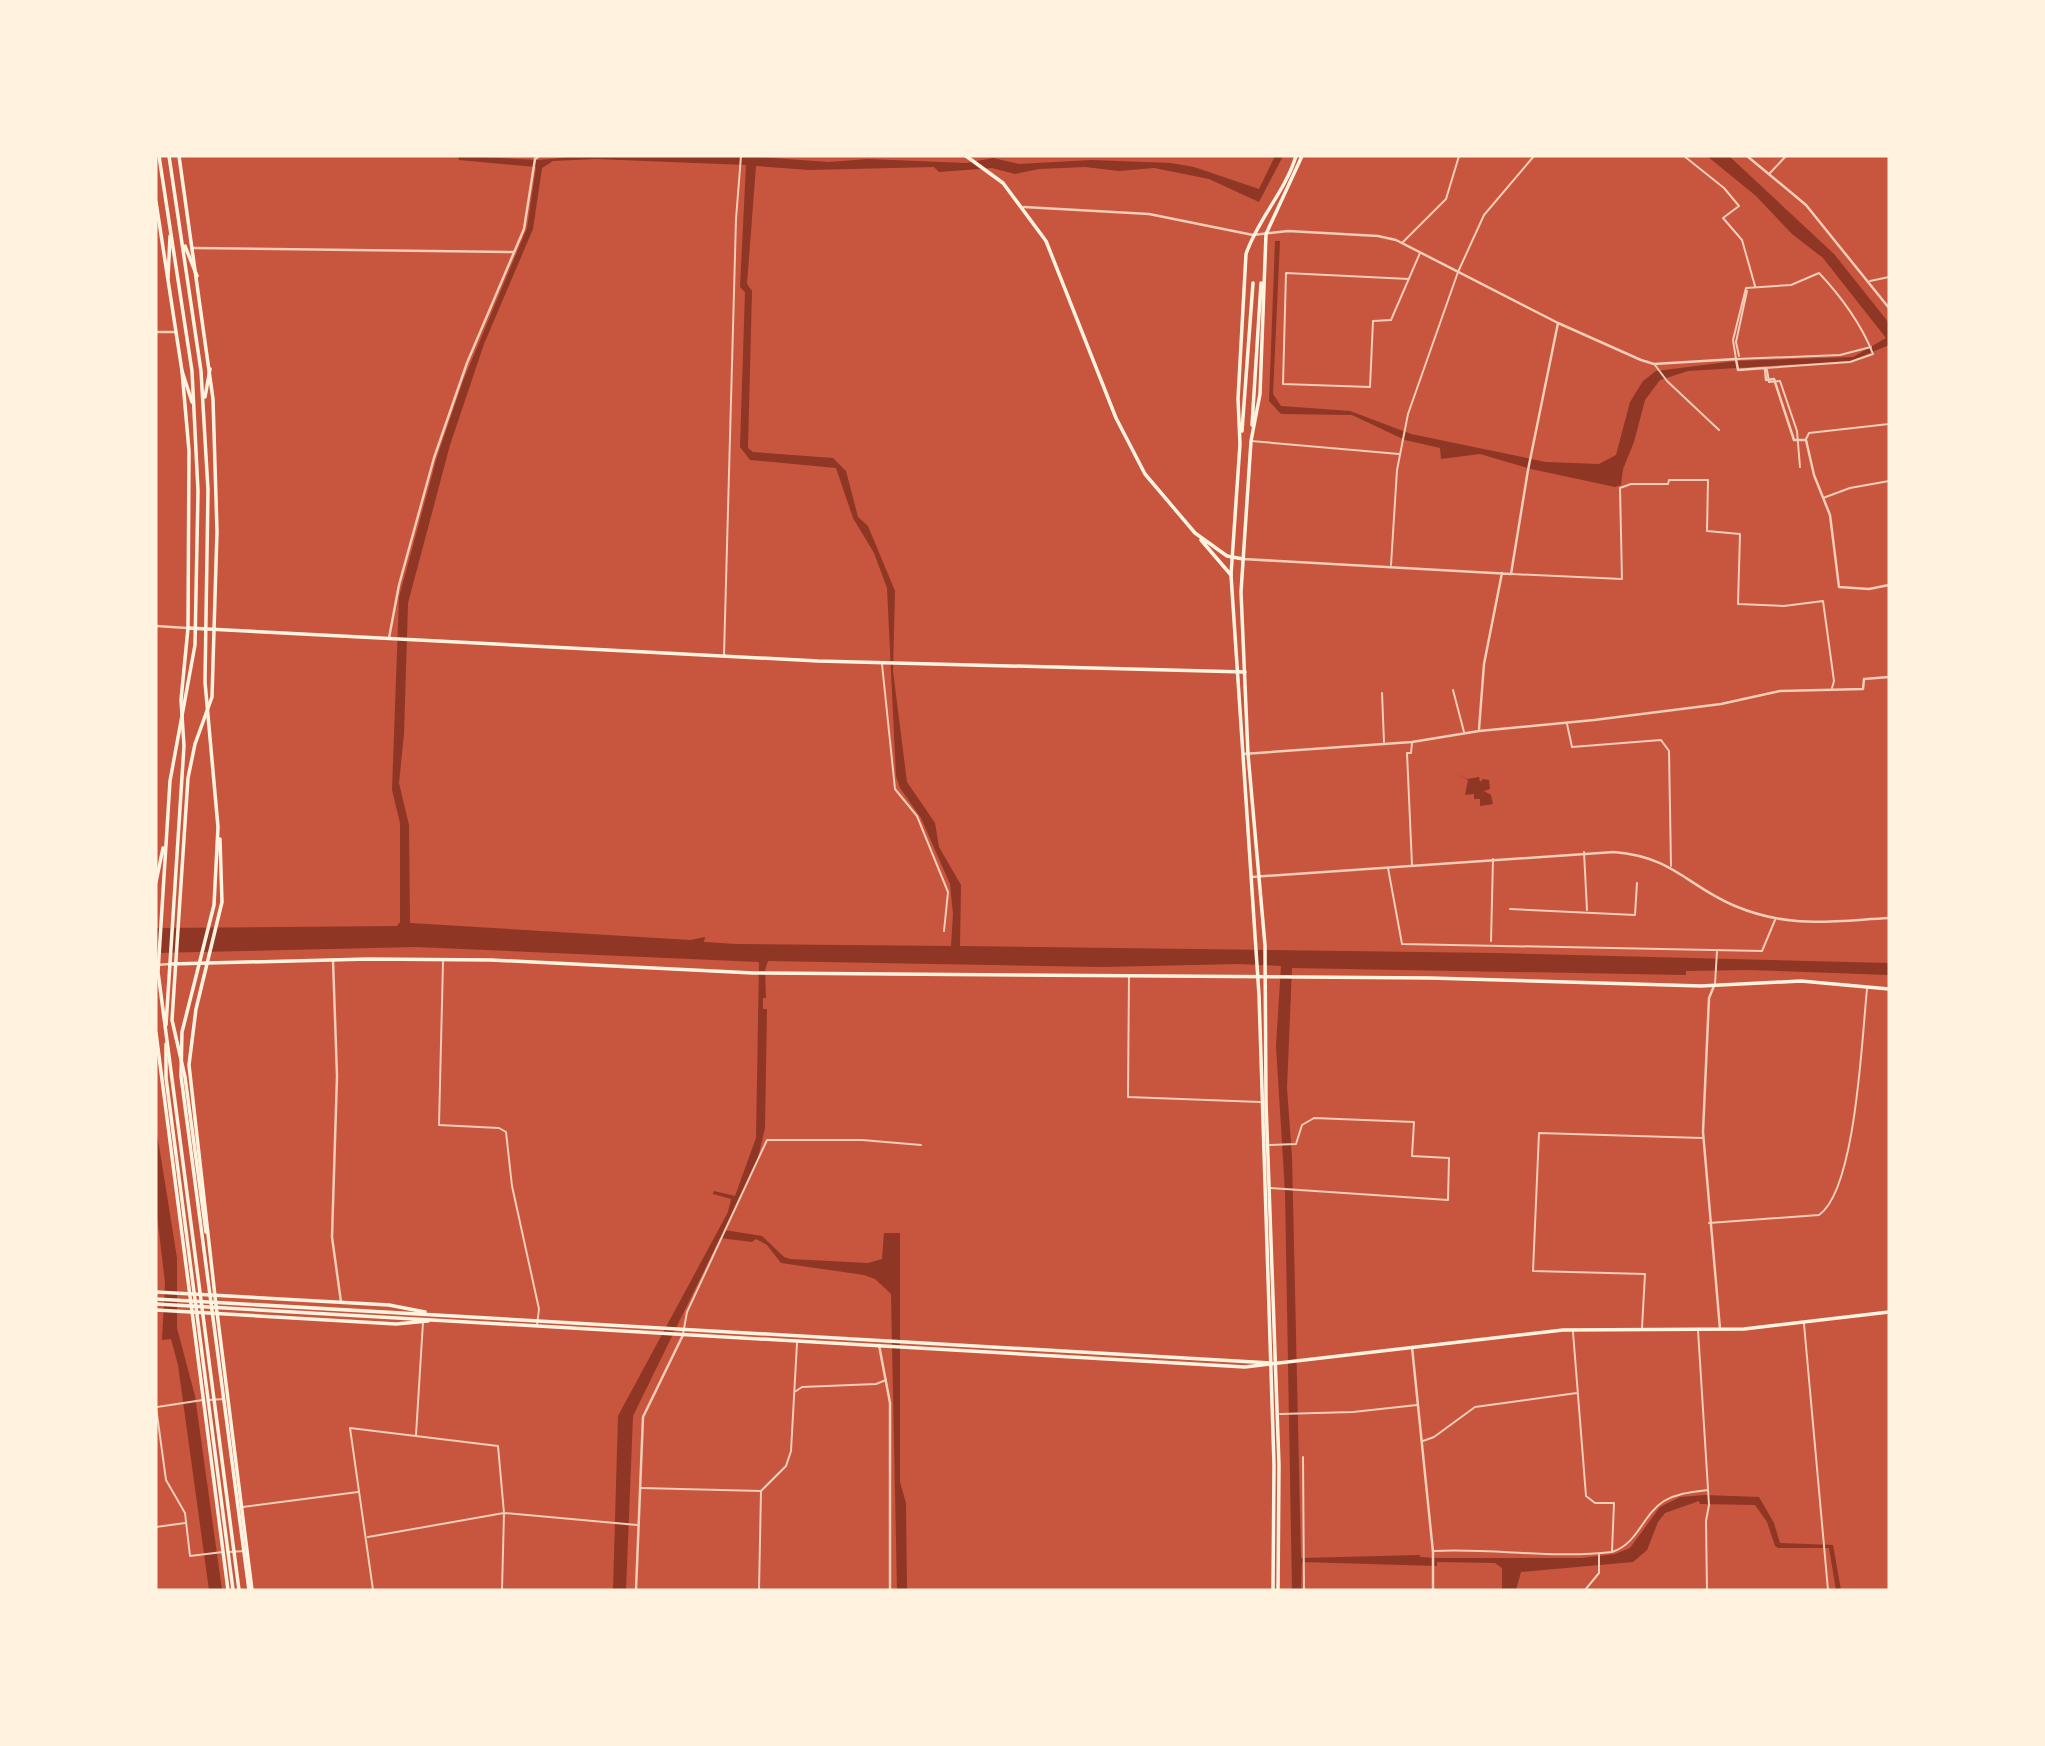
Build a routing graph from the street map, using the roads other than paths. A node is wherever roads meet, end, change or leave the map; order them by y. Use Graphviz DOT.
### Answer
graph roads {
  1 [pos="159,156"];
  2 [pos="169,156"];
  3 [pos="178,156"];
  4 [pos="741,156"];
  5 [pos="966,156"];
  6 [pos="1296,156"];
  7 [pos="1302,156"];
  8 [pos="1459,156"];
  9 [pos="1534,156"];
  10 [pos="1684,156"];
  11 [pos="1746,156"];
  12 [pos="1786,156"];
  13 [pos="536,157"];
  14 [pos="1769,174"];
  15 [pos="156,202"];
  16 [pos="1024,207"];
  17 [pos="170,226"];
  18 [pos="1266,234"];
  19 [pos="1253,235"];
  20 [pos="182,237"];
  21 [pos="1402,243"];
  22 [pos="193,248"];
  23 [pos="514,252"];
  24 [pos="1420,253"];
  25 [pos="1458,271"];
  26 [pos="197,276"];
  27 [pos="1889,277"];
  28 [pos="168,278"];
  29 [pos="1409,279"];
  30 [pos="1869,281"];
  31 [pos="1253,283"];
  32 [pos="1261,283"];
  33 [pos="1755,288"];
  34 [pos="1746,291"];
  35 [pos="1889,308"];
  36 [pos="1558,323"];
  37 [pos="156,332"];
  38 [pos="176,332"];
  39 [pos="1871,347"];
  40 [pos="1737,359"];
  41 [pos="1657,365"];
  42 [pos="210,369"];
  43 [pos="1766,369"];
  44 [pos="181,371"];
  45 [pos="204,406"];
  46 [pos="194,408"];
  47 [pos="1889,424"];
  48 [pos="1719,430"];
  49 [pos="1806,440"];
  50 [pos="1251,441"];
  51 [pos="1240,442"];
  52 [pos="1400,454"];
  53 [pos="1800,467"];
  54 [pos="1889,481"];
  55 [pos="1823,498"];
  56 [pos="1195,533"];
  57 [pos="1231,558"];
  58 [pos="1243,559"];
  59 [pos="1391,566"];
  60 [pos="1502,573"];
  61 [pos="1511,574"];
  62 [pos="1231,575"];
  63 [pos="1889,585"];
  64 [pos="156,626"];
  65 [pos="188,628"];
  66 [pos="214,629"];
  67 [pos="389,638"];
  68 [pos="724,656"];
  69 [pos="882,663"];
  70 [pos="1245,671"];
  71 [pos="1238,672"];
  72 [pos="1889,677"];
  73 [pos="1453,690"];
  74 [pos="1831,691"];
  75 [pos="1382,693"];
  76 [pos="1567,723"];
  77 [pos="1479,731"];
  78 [pos="1464,734"];
  79 [pos="1412,741"];
  80 [pos="1384,743"];
  81 [pos="1245,754"];
  82 [pos="218,827"];
  83 [pos="166,835"];
  84 [pos="1584,852"];
  85 [pos="1493,859"];
  86 [pos="1412,865"];
  87 [pos="1671,866"];
  88 [pos="1388,867"];
  89 [pos="1255,877"];
  90 [pos="156,882"];
  91 [pos="1637,883"];
  92 [pos="1510,909"];
  93 [pos="1587,911"];
  94 [pos="1889,918"];
  95 [pos="1775,920"];
  96 [pos="944,931"];
  97 [pos="1491,941"];
  98 [pos="1717,952"];
  99 [pos="333,960"];
  100 [pos="443,960"];
  101 [pos="173,964"];
  102 [pos="156,965"];
  103 [pos="1129,975"];
  104 [pos="1258,976"];
  105 [pos="1264,976"];
  106 [pos="1714,986"];
  107 [pos="1868,988"];
  108 [pos="1889,989"];
  109 [pos="156,1033"];
  110 [pos="1260,1102"];
  111 [pos="1703,1139"];
  112 [pos="921,1145"];
  113 [pos="1265,1145"];
  114 [pos="1268,1188"];
  115 [pos="1709,1223"];
  116 [pos="158,1292"];
  117 [pos="193,1294"];
  118 [pos="216,1296"];
  119 [pos="156,1299"];
  120 [pos="341,1303"];
  121 [pos="156,1308"];
  122 [pos="195,1312"];
  123 [pos="1889,1312"];
  124 [pos="218,1314"];
  125 [pos="394,1315"];
  126 [pos="437,1318"];
  127 [pos="423,1322"];
  128 [pos="537,1324"];
  129 [pos="1804,1324"];
  130 [pos="1642,1328"];
  131 [pos="1698,1328"];
  132 [pos="1573,1329"];
  133 [pos="1720,1329"];
  134 [pos="683,1333"];
  135 [pos="797,1341"];
  136 [pos="890,1343"];
  137 [pos="879,1345"];
  138 [pos="1412,1347"];
  139 [pos="1269,1364"];
  140 [pos="1275,1366"];
  141 [pos="887,1379"];
  142 [pos="795,1392"];
  143 [pos="1578,1393"];
  144 [pos="229,1398"];
  145 [pos="209,1401"];
  146 [pos="1418,1405"];
  147 [pos="156,1407"];
  148 [pos="1277,1414"];
  149 [pos="416,1436"];
  150 [pos="1422,1441"];
  151 [pos="1303,1457"];
  152 [pos="640,1488"];
  153 [pos="1708,1490"];
  154 [pos="359,1492"];
  155 [pos="761,1492"];
  156 [pos="243,1507"];
  157 [pos="504,1513"];
  158 [pos="186,1523"];
  159 [pos="638,1525"];
  160 [pos="156,1527"];
  161 [pos="366,1538"];
  162 [pos="248,1551"];
  163 [pos="1433,1551"];
  164 [pos="229,1552"];
  165 [pos="1612,1552"];
  166 [pos="1599,1554"];
  167 [pos="231,1590"];
  168 [pos="239,1590"];
  169 [pos="251,1590"];
  170 [pos="373,1590"];
  171 [pos="502,1590"];
  172 [pos="636,1590"];
  173 [pos="759,1590"];
  174 [pos="890,1590"];
  175 [pos="1273,1590"];
  176 [pos="1278,1590"];
  177 [pos="1304,1590"];
  178 [pos="1433,1590"];
  179 [pos="1585,1590"];
  180 [pos="1707,1590"];
  181 [pos="1828,1590"];
  1 -- 17 [label="main road"];
  2 -- 20 [label="main road"];
  3 -- 22 [label="main road"];
  4 -- 68 [label="street"];
  5 -- 16 [label="main road"];
  6 -- 19 [label="main road"];
  7 -- 18 [label="main road"];
  8 -- 21 [label="street"];
  9 -- 25 [label="street"];
  10 -- 33 [label="street"];
  11 -- 14 [label="street"];
  12 -- 14 [label="street"];
  13 -- 23 [label="street"];
  14 -- 30 [label="street"];
  15 -- 28 [label="main road"];
  16 -- 19 [label="street"];
  16 -- 56 [label="main road"];
  17 -- 28 [label="main road"];
  17 -- 46 [label="main road"];
  18 -- 19 [label="street"];
  18 -- 21 [label="street"];
  18 -- 50 [label="main road"];
  19 -- 51 [label="main road"];
  20 -- 26 [label="main road"];
  20 -- 45 [label="main road"];
  21 -- 24 [label="street"];
  22 -- 23 [label="street"];
  22 -- 26 [label="main road"];
  23 -- 67 [label="street"];
  24 -- 25 [label="street"];
  24 -- 29 [label="street"];
  25 -- 36 [label="street"];
  25 -- 52 [label="street"];
  26 -- 42 [label="main road"];
  27 -- 30 [label="street"];
  28 -- 38 [label="main road"];
  29 -- 29 [label="street"];
  30 -- 35 [label="street"];
  31 -- 51 [label="main road"];
  32 -- 50 [label="main road"];
  33 -- 39 [label="street"];
  33 -- 40 [label="street"];
  34 -- 40 [label="street"];
  36 -- 41 [label="street"];
  36 -- 61 [label="street"];
  37 -- 38 [label="street"];
  38 -- 44 [label="main road"];
  39 -- 40 [label="street"];
  39 -- 43 [label="street"];
  40 -- 41 [label="street"];
  40 -- 43 [label="street"];
  41 -- 48 [label="street"];
  42 -- 45 [label="main road"];
  42 -- 66 [label="main road"];
  43 -- 49 [label="street"];
  43 -- 53 [label="street"];
  44 -- 46 [label="main road"];
  44 -- 65 [label="main road"];
  45 -- 82 [label="main road"];
  46 -- 83 [label="main road"];
  47 -- 49 [label="street"];
  49 -- 55 [label="street"];
  50 -- 52 [label="street"];
  50 -- 58 [label="main road"];
  51 -- 57 [label="main road"];
  52 -- 59 [label="street"];
  54 -- 55 [label="street"];
  55 -- 63 [label="street"];
  56 -- 57 [label="main road"];
  56 -- 62 [label="main road"];
  57 -- 58 [label="main road"];
  57 -- 62 [label="main road"];
  58 -- 59 [label="street"];
  58 -- 70 [label="main road"];
  59 -- 60 [label="street"];
  60 -- 61 [label="street"];
  60 -- 77 [label="street"];
  61 -- 74 [label="street"];
  62 -- 71 [label="main road"];
  64 -- 65 [label="street"];
  65 -- 66 [label="main road"];
  65 -- 101 [label="main road"];
  66 -- 67 [label="main road"];
  66 -- 101 [label="main road"];
  67 -- 68 [label="main road"];
  68 -- 69 [label="main road"];
  69 -- 71 [label="main road"];
  69 -- 96 [label="street"];
  70 -- 71 [label="main road"];
  70 -- 81 [label="main road"];
  71 -- 81 [label="main road"];
  72 -- 74 [label="street"];
  73 -- 78 [label="street"];
  74 -- 76 [label="street"];
  75 -- 80 [label="street"];
  76 -- 77 [label="street"];
  76 -- 87 [label="street"];
  77 -- 78 [label="street"];
  78 -- 79 [label="street"];
  79 -- 80 [label="street"];
  79 -- 86 [label="street"];
  80 -- 81 [label="street"];
  81 -- 89 [label="main road"];
  82 -- 118 [label="main road"];
  82 -- 169 [label="main road"];
  83 -- 90 [label="main road"];
  83 -- 168 [label="main road"];
  84 -- 85 [label="street"];
  84 -- 87 [label="street"];
  84 -- 93 [label="street"];
  85 -- 86 [label="street"];
  85 -- 97 [label="street"];
  86 -- 88 [label="street"];
  87 -- 95 [label="street"];
  88 -- 89 [label="street"];
  88 -- 98 [label="street"];
  89 -- 104 [label="main road"];
  89 -- 105 [label="main road"];
  91 -- 93 [label="street"];
  92 -- 93 [label="street"];
  94 -- 95 [label="street"];
  95 -- 98 [label="street"];
  98 -- 106 [label="street"];
  99 -- 100 [label="main road"];
  99 -- 101 [label="main road"];
  99 -- 120 [label="street"];
  100 -- 103 [label="main road"];
  100 -- 128 [label="street"];
  101 -- 102 [label="street"];
  101 -- 117 [label="main road"];
  101 -- 118 [label="main road"];
  103 -- 104 [label="main road"];
  103 -- 110 [label="street"];
  104 -- 105 [label="main road"];
  104 -- 110 [label="main road"];
  105 -- 106 [label="main road"];
  105 -- 113 [label="main road"];
  106 -- 107 [label="main road"];
  106 -- 111 [label="street"];
  107 -- 108 [label="main road"];
  107 -- 115 [label="street"];
  109 -- 117 [label="main road"];
  110 -- 113 [label="main road"];
  111 -- 115 [label="street"];
  111 -- 130 [label="street"];
  112 -- 134 [label="street"];
  113 -- 114 [label="main road"];
  113 -- 114 [label="street"];
  113 -- 139 [label="main road"];
  114 -- 140 [label="main road"];
  115 -- 133 [label="street"];
  116 -- 117 [label="main road"];
  117 -- 118 [label="main road"];
  117 -- 122 [label="main road"];
  118 -- 120 [label="main road"];
  118 -- 124 [label="main road"];
  119 -- 125 [label="main road"];
  120 -- 126 [label="main road"];
  121 -- 122 [label="main road"];
  121 -- 125 [label="main road"];
  122 -- 124 [label="main road"];
  122 -- 145 [label="main road"];
  122 -- 167 [label="main road"];
  123 -- 129 [label="main road"];
  124 -- 127 [label="main road"];
  124 -- 144 [label="main road"];
  125 -- 126 [label="main road"];
  126 -- 127 [label="main road"];
  126 -- 128 [label="main road"];
  127 -- 149 [label="street"];
  128 -- 134 [label="main road"];
  129 -- 133 [label="main road"];
  129 -- 181 [label="street"];
  130 -- 131 [label="main road"];
  130 -- 132 [label="main road"];
  131 -- 133 [label="main road"];
  131 -- 153 [label="street"];
  132 -- 138 [label="main road"];
  132 -- 143 [label="street"];
  134 -- 135 [label="main road"];
  134 -- 136 [label="main road"];
  134 -- 152 [label="street"];
  135 -- 137 [label="main road"];
  135 -- 142 [label="street"];
  136 -- 137 [label="main road"];
  136 -- 139 [label="main road"];
  137 -- 141 [label="street"];
  138 -- 140 [label="main road"];
  138 -- 146 [label="street"];
  139 -- 140 [label="main road"];
  139 -- 175 [label="main road"];
  140 -- 148 [label="main road"];
  141 -- 142 [label="street"];
  141 -- 174 [label="street"];
  142 -- 155 [label="street"];
  143 -- 150 [label="street"];
  143 -- 165 [label="street"];
  144 -- 145 [label="street"];
  144 -- 156 [label="main road"];
  145 -- 147 [label="street"];
  145 -- 164 [label="main road"];
  146 -- 148 [label="street"];
  146 -- 150 [label="street"];
  147 -- 158 [label="street"];
  148 -- 176 [label="main road"];
  149 -- 154 [label="street"];
  149 -- 157 [label="street"];
  150 -- 163 [label="street"];
  151 -- 177 [label="street"];
  152 -- 155 [label="street"];
  152 -- 159 [label="street"];
  153 -- 165 [label="street"];
  153 -- 180 [label="street"];
  154 -- 156 [label="street"];
  154 -- 161 [label="street"];
  155 -- 173 [label="street"];
  156 -- 162 [label="main road"];
  157 -- 159 [label="street"];
  157 -- 161 [label="street"];
  157 -- 171 [label="street"];
  158 -- 160 [label="street"];
  158 -- 164 [label="street"];
  159 -- 172 [label="street"];
  161 -- 170 [label="street"];
  162 -- 164 [label="street"];
  162 -- 169 [label="main road"];
  163 -- 166 [label="street"];
  163 -- 178 [label="street"];
  164 -- 167 [label="main road"];
  165 -- 166 [label="street"];
  166 -- 179 [label="street"];
}
